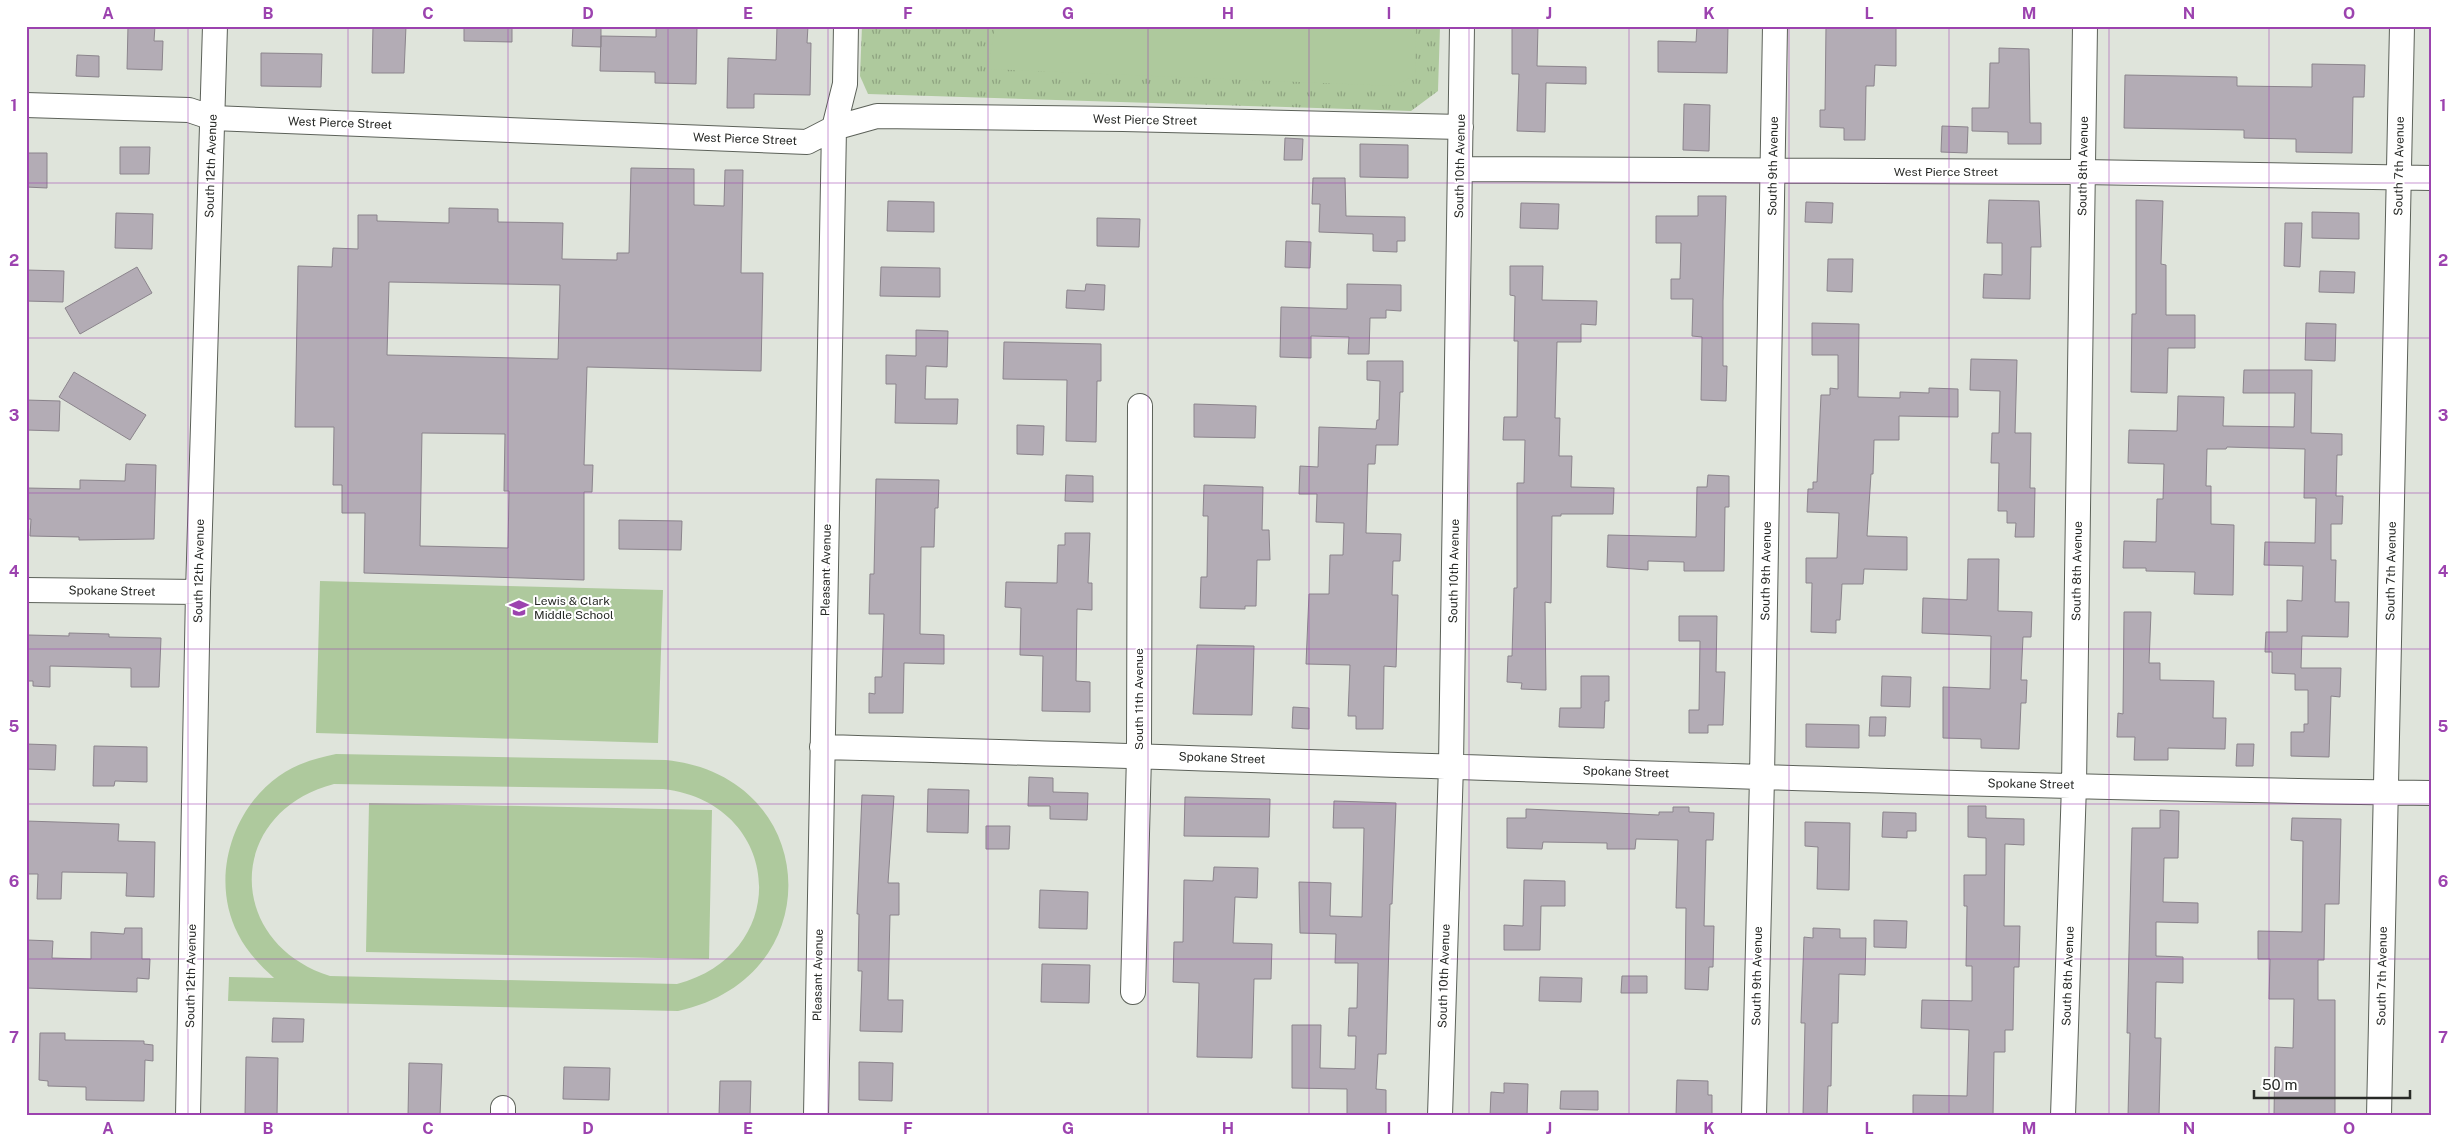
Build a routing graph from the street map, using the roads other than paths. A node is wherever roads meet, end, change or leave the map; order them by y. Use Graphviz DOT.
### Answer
graph roads {
  1 [pos="215,26"];
  2 [pos="846,26"];
  3 [pos="1462,26"];
  4 [pos="1775,26"];
  5 [pos="2085,26"];
  6 [pos="2402,26"];
  7 [pos="26,105"];
  8 [pos="213,118"];
  9 [pos="1461,127"];
  10 [pos="834,128"];
  11 [pos="1461,169"];
  12 [pos="1774,172"];
  13 [pos="2083,172"];
  14 [pos="2399,177"];
  15 [pos="2431,178"];
  16 [pos="1140,406"];
  17 [pos="26,590"];
  18 [pos="198,592"];
  19 [pos="822,747"];
  20 [pos="1139,755"];
  21 [pos="1451,765"];
  22 [pos="1762,777"];
  23 [pos="2074,785"];
  24 [pos="2386,792"];
  25 [pos="2431,793"];
  26 [pos="1132,992"];
  27 [pos="188,1116"];
  28 [pos="816,1116"];
  29 [pos="1440,1116"];
  30 [pos="1754,1116"];
  31 [pos="2063,1116"];
  32 [pos="2379,1116"];
  1 -- 8 [label="street, South 12th Avenue"];
  2 -- 10 [label="street, Pleasant Avenue"];
  3 -- 9 [label="street, South 10th Avenue"];
  4 -- 12 [label="street, South 9th Avenue"];
  5 -- 13 [label="street, South 8th Avenue"];
  6 -- 14 [label="street, South 7th Avenue"];
  7 -- 8 [label="street, West Pierce Street"];
  8 -- 10 [label="street, West Pierce Street"];
  8 -- 18 [label="street, South 12th Avenue"];
  9 -- 10 [label="street, West Pierce Street"];
  9 -- 11 [label="street, South 10th Avenue"];
  10 -- 19 [label="street, Pleasant Avenue"];
  11 -- 12 [label="street, West Pierce Street"];
  11 -- 21 [label="street, South 10th Avenue"];
  12 -- 13 [label="street, West Pierce Street"];
  12 -- 22 [label="street, South 9th Avenue"];
  13 -- 14 [label="street, West Pierce Street"];
  13 -- 23 [label="street, South 8th Avenue"];
  14 -- 15 [label="street, West Pierce Street"];
  14 -- 24 [label="street, South 7th Avenue"];
  16 -- 20 [label="street, South 11th Avenue"];
  17 -- 18 [label="street, Spokane Street"];
  18 -- 27 [label="street, South 12th Avenue"];
  19 -- 20 [label="street, Spokane Street"];
  19 -- 28 [label="street, Pleasant Avenue"];
  20 -- 21 [label="street, Spokane Street"];
  20 -- 26 [label="street, South 11th Avenue"];
  21 -- 22 [label="street, Spokane Street"];
  21 -- 29 [label="street, South 10th Avenue"];
  22 -- 23 [label="street, Spokane Street"];
  22 -- 30 [label="street, South 9th Avenue"];
  23 -- 24 [label="street, Spokane Street"];
  23 -- 31 [label="street, South 8th Avenue"];
  24 -- 25 [label="street, Spokane Street"];
  24 -- 32 [label="street, South 7th Avenue"];
}
